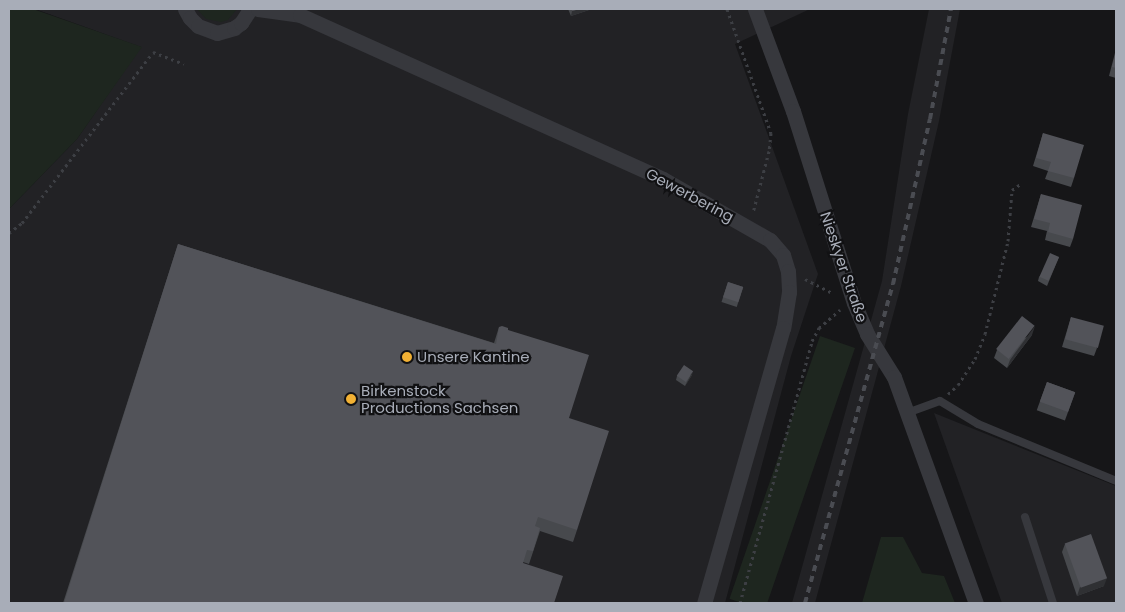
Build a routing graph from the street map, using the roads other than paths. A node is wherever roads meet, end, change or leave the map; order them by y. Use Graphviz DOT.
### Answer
graph roads {
  1 [pos="186,9"];
  2 [pos="250,9"];
  3 [pos="258,9"];
  4 [pos="755,9"];
  5 [pos="907,413"];
  6 [pos="1116,481"];
  7 [pos="1025,517"];
  8 [pos="704,603"];
  9 [pos="976,603"];
  10 [pos="1053,603"];
  1 -- 2 [label="street"];
  3 -- 8 [label="street, Gewerbering"];
  4 -- 5 [label="street, Nieskyer Straße"];
  5 -- 6 [label="lane"];
  5 -- 9 [label="street, Nieskyer Straße"];
  7 -- 10 [label="lane"];
}
